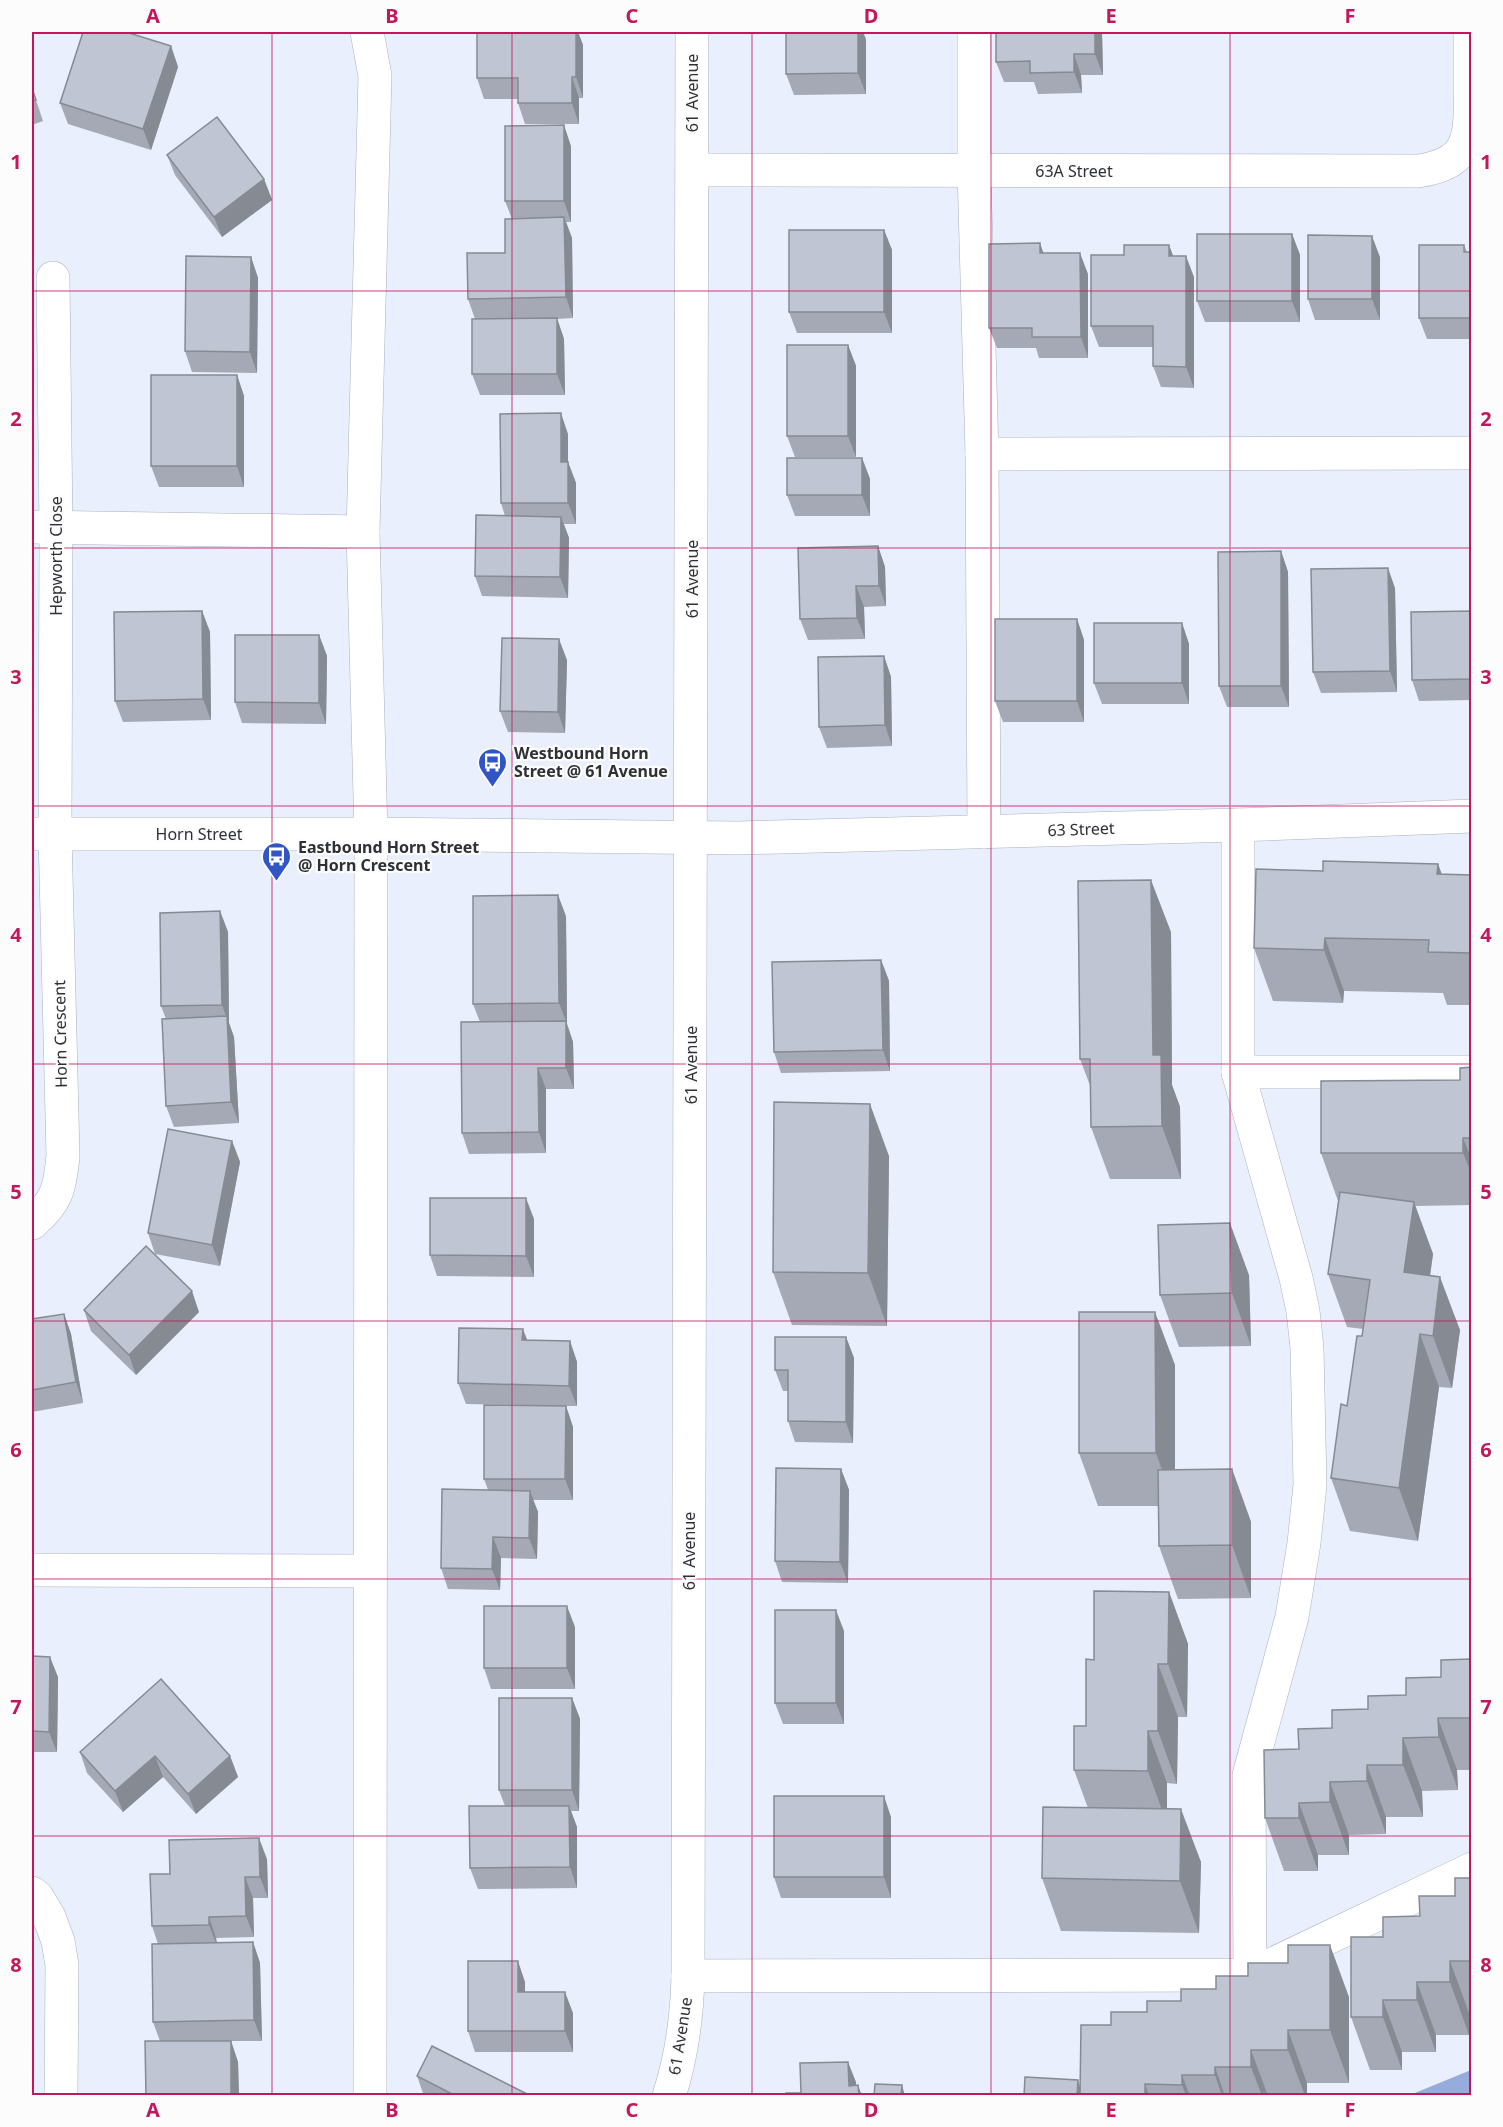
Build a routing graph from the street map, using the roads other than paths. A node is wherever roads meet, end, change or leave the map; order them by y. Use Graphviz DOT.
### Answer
graph roads {
  1 [pos="367,32"];
  2 [pos="692,32"];
  3 [pos="974,32"];
  4 [pos="1470,32"];
  5 [pos="693,170"];
  6 [pos="974,170"];
  7 [pos="53,278"];
  8 [pos="1472,453"];
  9 [pos="982,454"];
  10 [pos="44,528"];
  11 [pos="363,532"];
  12 [pos="1472,816"];
  13 [pos="1238,825"];
  14 [pos="984,832"];
  15 [pos="43,834"];
  16 [pos="371,834"];
  17 [pos="691,836"];
  18 [pos="1238,1072"];
  19 [pos="1472,1072"];
  20 [pos="32,1223"];
  21 [pos="32,1570"];
  22 [pos="370,1571"];
  23 [pos="1472,1869"];
  24 [pos="32,1893"];
  25 [pos="1250,1975"];
  26 [pos="688,1976"];
  27 [pos="61,2096"];
  28 [pos="369,2096"];
  29 [pos="669,2096"];
  1 -- 11 [label="street"];
  2 -- 5 [label="street, 61 Avenue"];
  3 -- 6 [label="street"];
  4 -- 6 [label="street, 63A Street"];
  5 -- 6 [label="street, 63A Street"];
  5 -- 17 [label="street, 61 Avenue"];
  6 -- 9 [label="street"];
  7 -- 10 [label="street, Hepworth Close"];
  8 -- 9 [label="street"];
  9 -- 14 [label="street"];
  10 -- 11 [label="street"];
  10 -- 15 [label="street, Hepworth Close"];
  11 -- 16 [label="street"];
  12 -- 13 [label="street, 63 Street"];
  13 -- 14 [label="street, 63 Street"];
  13 -- 18 [label="street"];
  14 -- 17 [label="street, 63 Street"];
  15 -- 16 [label="street, Horn Street"];
  15 -- 20 [label="street, Horn Crescent"];
  16 -- 17 [label="street, Horn Street"];
  16 -- 22 [label="street"];
  17 -- 26 [label="street, 61 Avenue"];
  18 -- 19 [label="street"];
  18 -- 25 [label="street"];
  21 -- 22 [label="street"];
  22 -- 28 [label="street"];
  23 -- 25 [label="street"];
  24 -- 27 [label="street"];
  25 -- 26 [label="street"];
  26 -- 29 [label="street, 61 Avenue"];
}
